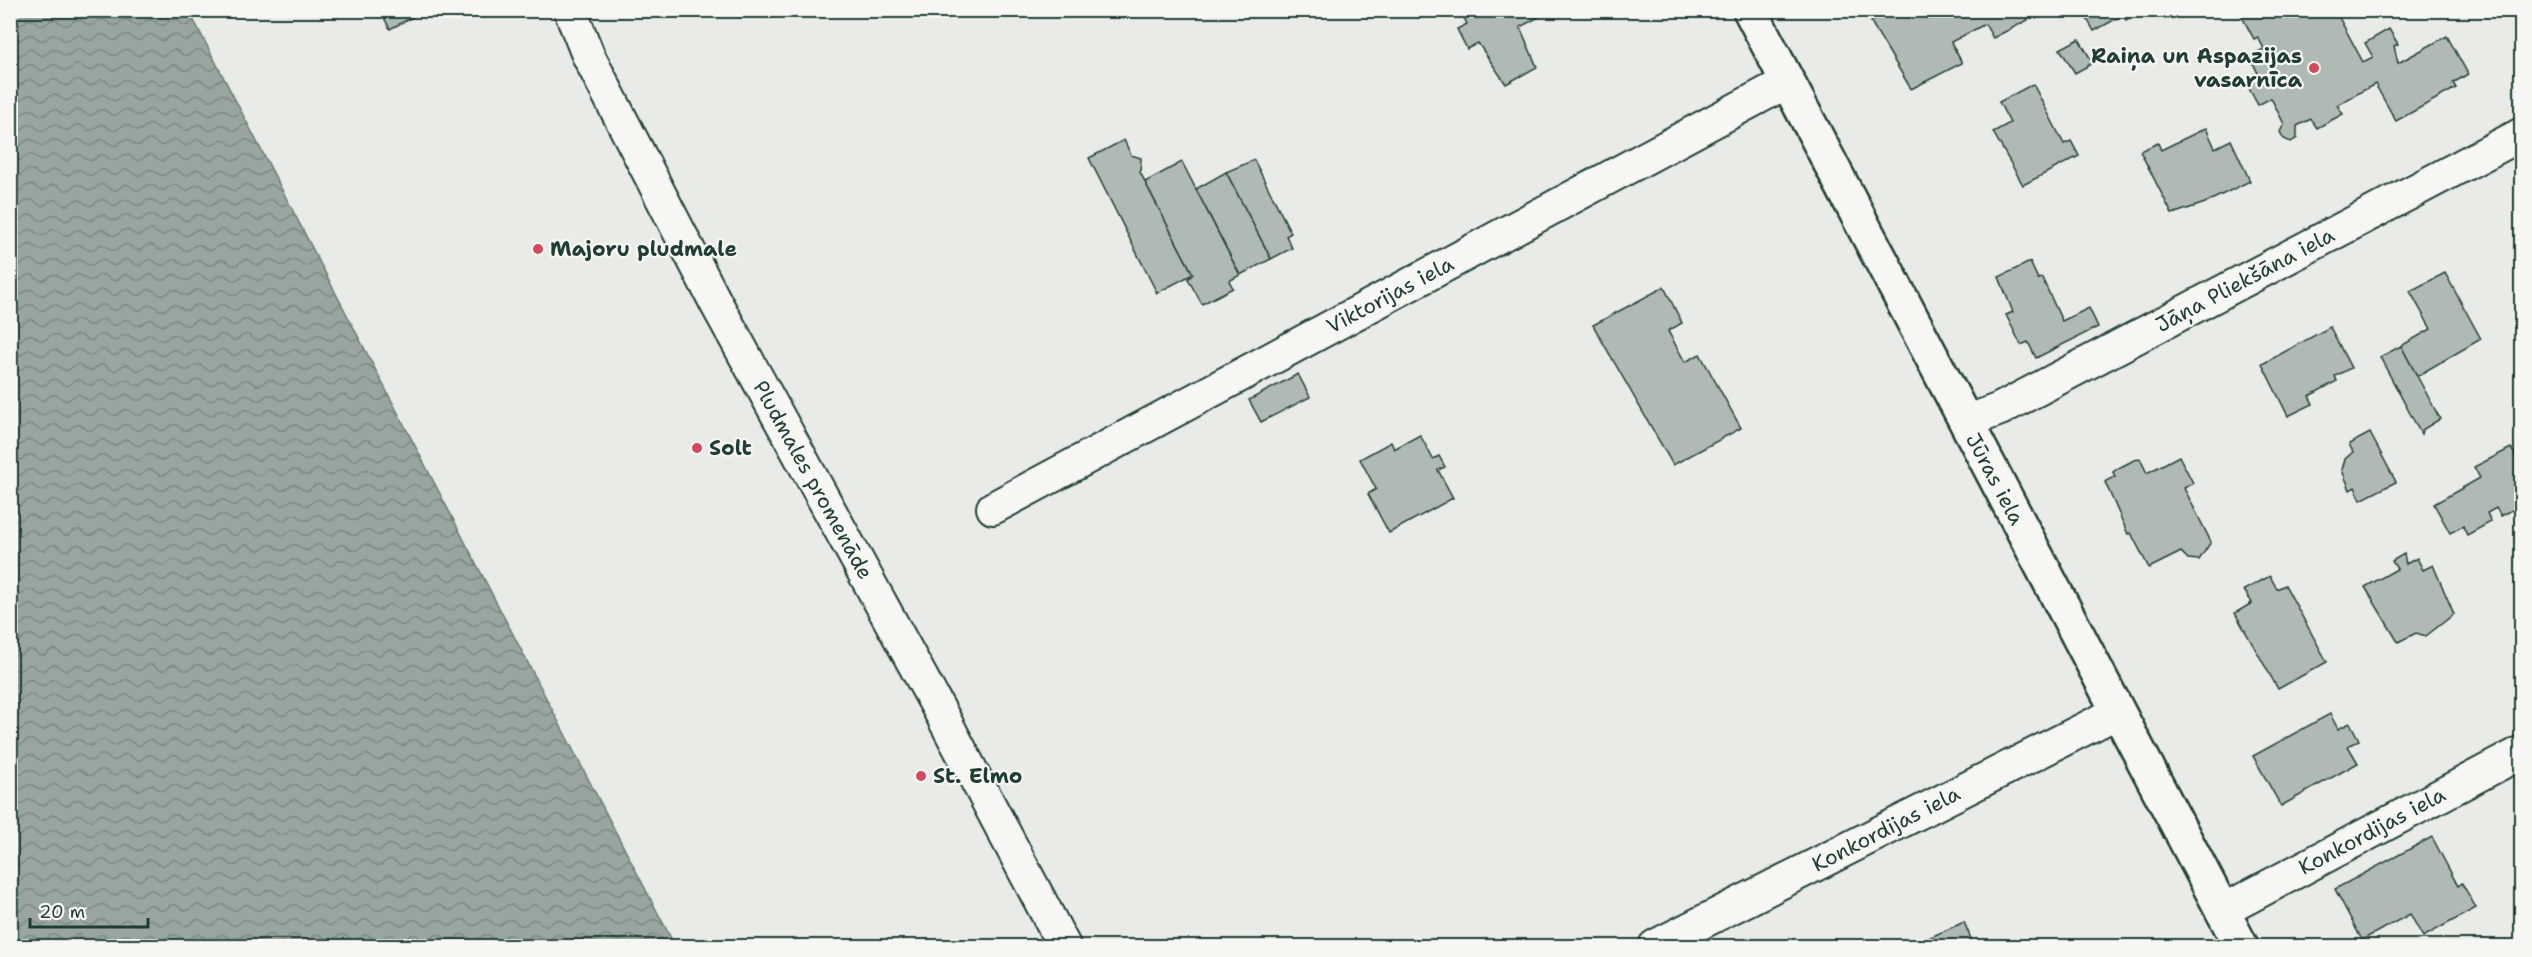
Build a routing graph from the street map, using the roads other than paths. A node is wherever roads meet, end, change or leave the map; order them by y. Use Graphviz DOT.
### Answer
graph roads {
  1 [pos="570,10"];
  2 [pos="1750,10"];
  3 [pos="1787,82"];
  4 [pos="2522,134"];
  5 [pos="1966,422"];
  6 [pos="993,508"];
  7 [pos="2118,712"];
  8 [pos="2522,752"];
  9 [pos="2222,911"];
  10 [pos="1064,946"];
  11 [pos="1655,946"];
  12 [pos="2241,946"];
  1 -- 10 [label="street, Pludmales promenāde"];
  2 -- 3 [label="street, Jūras iela"];
  3 -- 5 [label="street, Jūras iela"];
  3 -- 6 [label="street, Viktorijas iela"];
  4 -- 5 [label="street, Jāņa Pliekšāna iela"];
  5 -- 7 [label="street, Jūras iela"];
  7 -- 9 [label="street, Jūras iela"];
  7 -- 11 [label="street, Konkordijas iela"];
  8 -- 9 [label="street, Konkordijas iela"];
  9 -- 12 [label="street, Jūras iela"];
}
